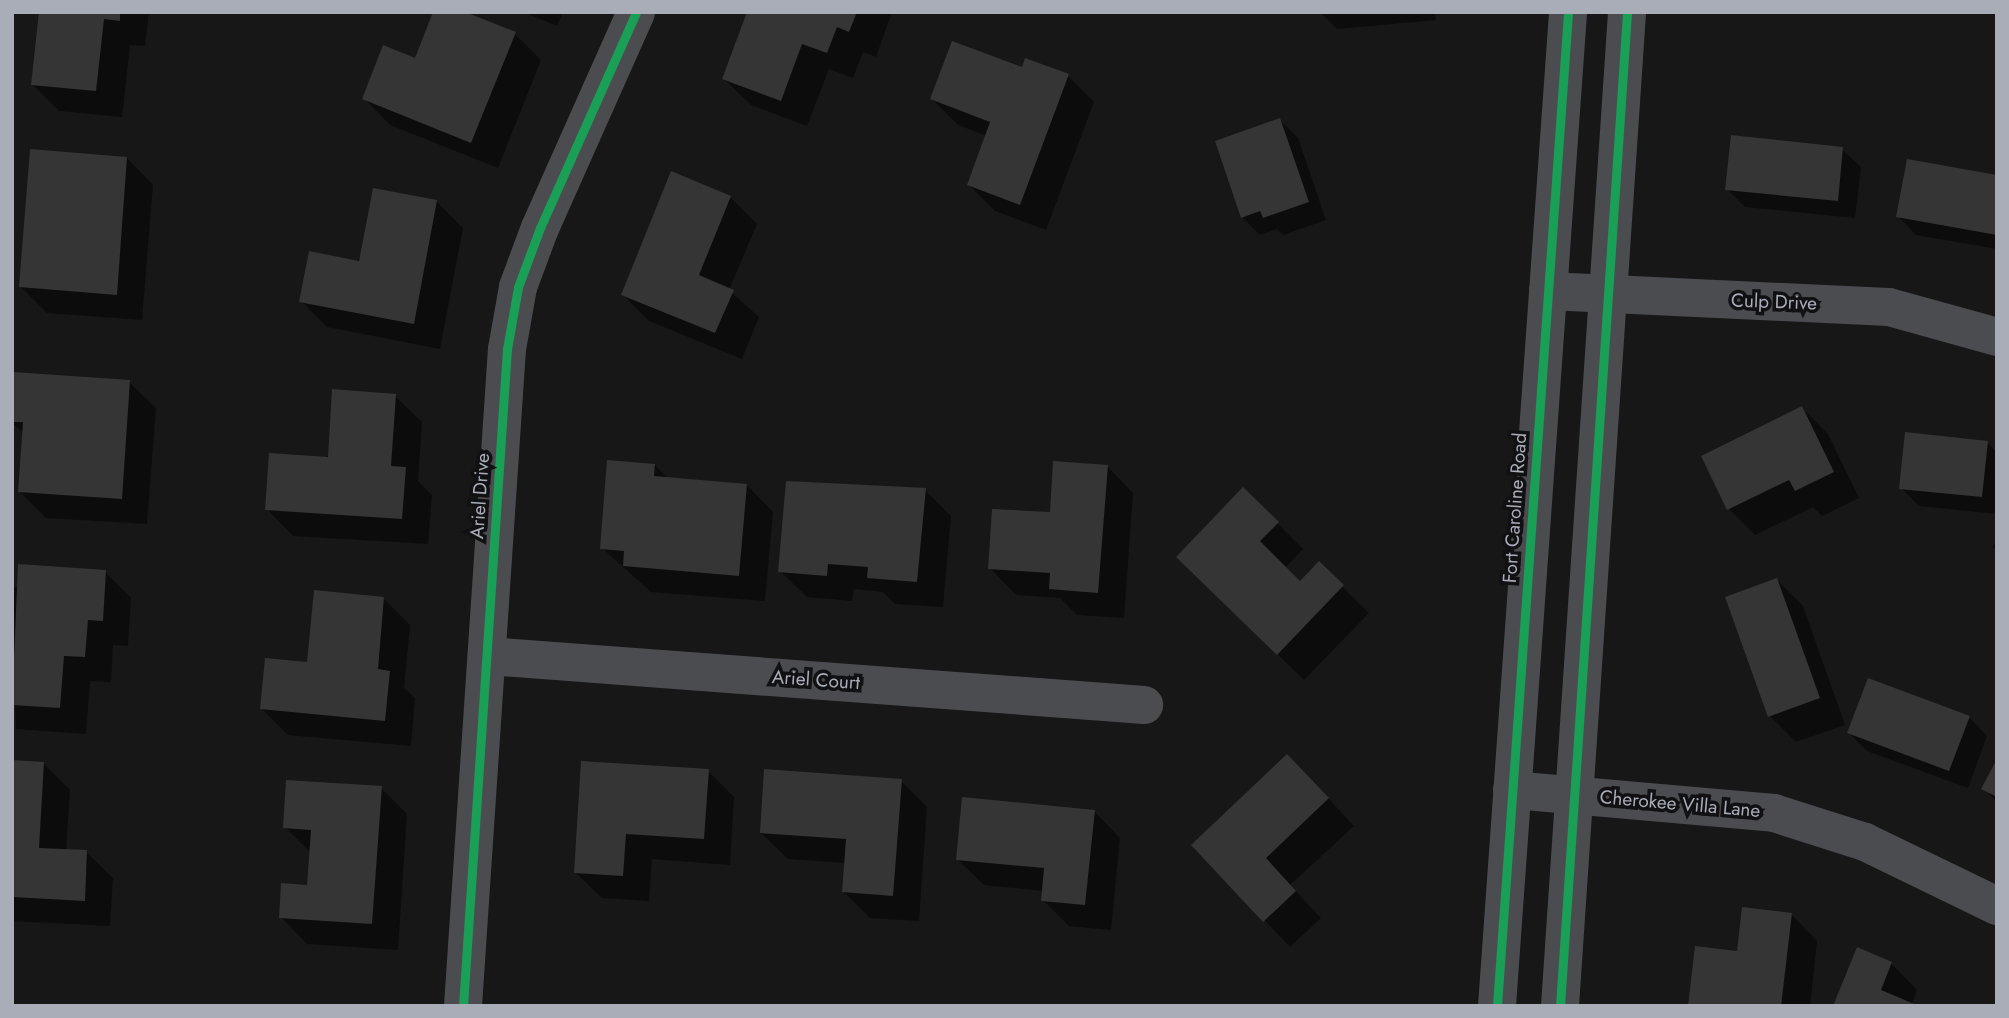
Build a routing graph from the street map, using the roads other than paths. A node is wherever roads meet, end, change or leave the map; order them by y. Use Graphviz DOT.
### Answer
graph roads {
  1 [pos="636,12"];
  2 [pos="1568,12"];
  3 [pos="1627,12"];
  4 [pos="1548,291"];
  5 [pos="1608,295"];
  6 [pos="1997,337"];
  7 [pos="488,656"];
  8 [pos="1144,705"];
  9 [pos="1513,790"];
  10 [pos="1574,795"];
  11 [pos="1997,906"];
  12 [pos="463,1006"];
  13 [pos="1497,1006"];
  14 [pos="1560,1006"];
  1 -- 7 [label="street, Ariel Drive"];
  2 -- 4 [label="street, Fort Caroline Road"];
  3 -- 5 [label="street"];
  4 -- 5 [label="street, Culp Drive"];
  4 -- 9 [label="street, Fort Caroline Road"];
  5 -- 6 [label="street, Culp Drive"];
  5 -- 10 [label="street"];
  7 -- 8 [label="street, Ariel Court"];
  7 -- 12 [label="street, Ariel Drive"];
  9 -- 10 [label="street, Cherokee Villa Lane"];
  9 -- 13 [label="street, Fort Caroline Road"];
  10 -- 11 [label="street, Cherokee Villa Lane"];
  10 -- 14 [label="street"];
}
